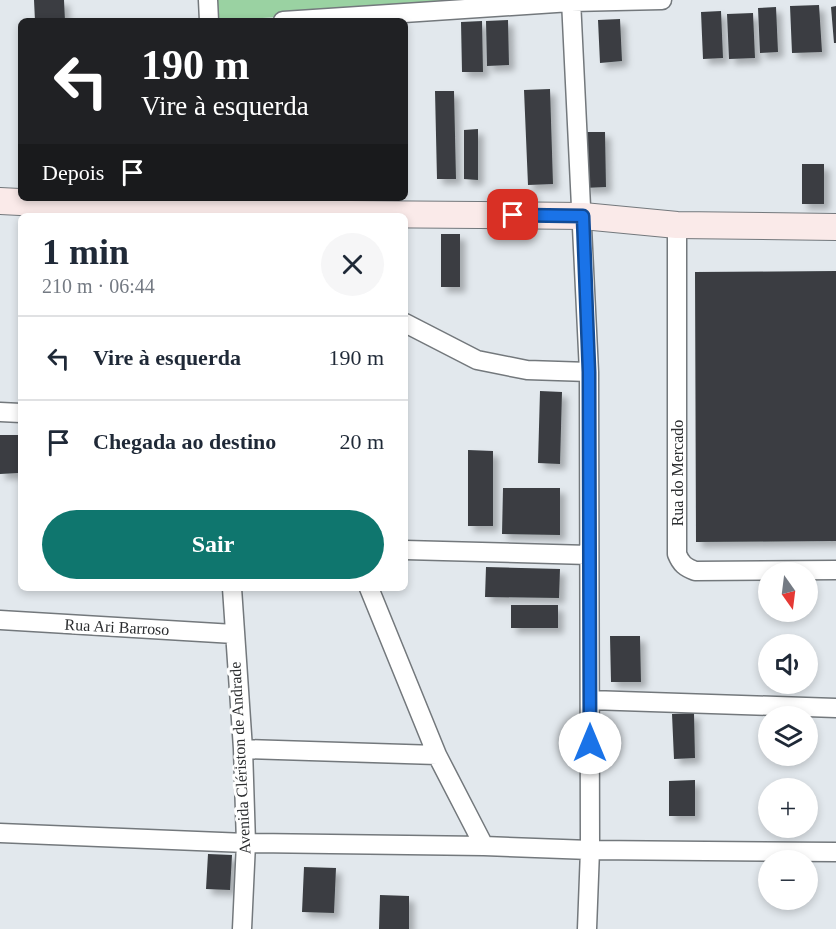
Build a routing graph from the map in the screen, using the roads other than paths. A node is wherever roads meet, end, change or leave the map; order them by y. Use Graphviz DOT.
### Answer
graph roads {
  1 [pos="208,0"];
  2 [pos="662,0"];
  3 [pos="571,1"];
  4 [pos="209,18"];
  5 [pos="326,18"];
  6 [pos="0,201"];
  7 [pos="211,208"];
  8 [pos="232,213"];
  9 [pos="408,215"];
  10 [pos="583,216"];
  11 [pos="677,225"];
  12 [pos="836,227"];
  13 [pos="408,325"];
  14 [pos="589,372"];
  15 [pos="0,412"];
  16 [pos="18,413"];
  17 [pos="408,550"];
  18 [pos="589,555"];
  19 [pos="836,570"];
  20 [pos="232,591"];
  21 [pos="370,591"];
  22 [pos="0,620"];
  23 [pos="234,634"];
  24 [pos="590,700"];
  25 [pos="836,708"];
  26 [pos="243,749"];
  27 [pos="437,755"];
  28 [pos="0,832"];
  29 [pos="246,843"];
  30 [pos="484,846"];
  31 [pos="590,850"];
  32 [pos="836,852"];
  33 [pos="242,929"];
  34 [pos="587,929"];
  1 -- 4 [label="street"];
  2 -- 3 [label="street"];
  3 -- 5 [label="street"];
  3 -- 10 [label="street"];
  6 -- 7 [label="street"];
  7 -- 8 [label="street"];
  9 -- 10 [label="street"];
  10 -- 11 [label="street"];
  10 -- 14 [label="street"];
  11 -- 12 [label="street"];
  11 -- 19 [label="street, Rua do Mercado"];
  13 -- 14 [label="street"];
  14 -- 18 [label="street"];
  15 -- 16 [label="street"];
  17 -- 18 [label="street"];
  18 -- 24 [label="street"];
  20 -- 23 [label="street, Avenida Clériston de Andrade"];
  21 -- 27 [label="street"];
  22 -- 23 [label="street, Rua Ari Barroso"];
  23 -- 26 [label="street, Avenida Clériston de Andrade"];
  24 -- 25 [label="street"];
  24 -- 31 [label="street"];
  26 -- 27 [label="street"];
  26 -- 29 [label="street, Avenida Clériston de Andrade"];
  27 -- 30 [label="street"];
  28 -- 29 [label="street"];
  29 -- 30 [label="street"];
  29 -- 33 [label="street, Avenida Clériston de Andrade"];
  30 -- 31 [label="street"];
  31 -- 32 [label="street"];
  31 -- 34 [label="street"];
}
